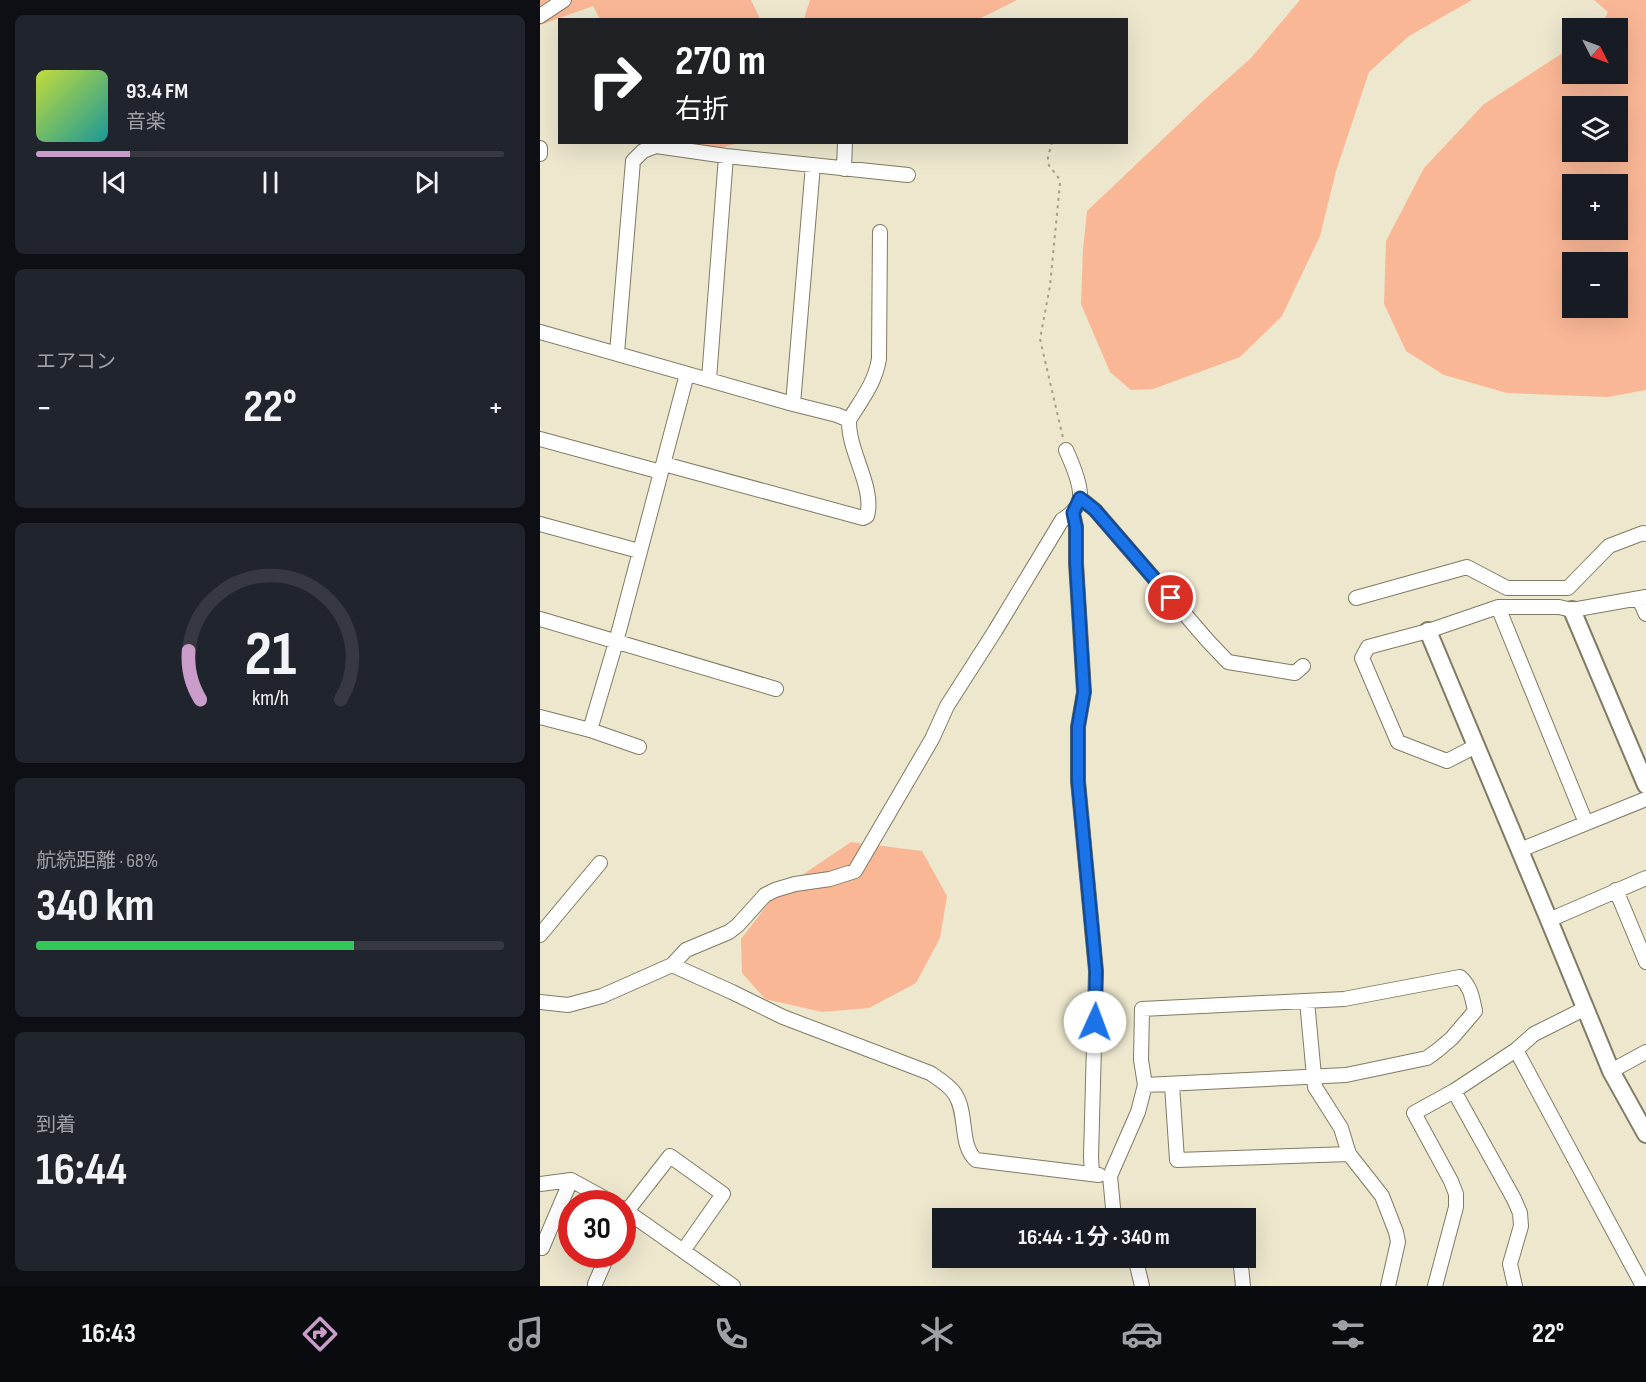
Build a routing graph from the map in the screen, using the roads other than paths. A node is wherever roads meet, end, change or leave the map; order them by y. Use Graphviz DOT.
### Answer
graph roads {
  1 [pos="564,0"];
  2 [pos="540,16"];
  3 [pos="845,144"];
  4 [pos="540,148"];
  5 [pos="540,154"];
  6 [pos="726,156"];
  7 [pos="813,165"];
  8 [pos="844,169"];
  9 [pos="908,175"];
  10 [pos="880,232"];
  11 [pos="540,332"];
  12 [pos="617,353"];
  13 [pos="687,374"];
  14 [pos="709,379"];
  15 [pos="793,404"];
  16 [pos="849,420"];
  17 [pos="540,440"];
  18 [pos="1066,450"];
  19 [pos="662,468"];
  20 [pos="1080,498"];
  21 [pos="1073,513"];
  22 [pos="540,524"];
  23 [pos="1646,534"];
  24 [pos="639,551"];
  25 [pos="1356,598"];
  26 [pos="1643,598"];
  27 [pos="1498,607"];
  28 [pos="1572,610"];
  29 [pos="1646,614"];
  30 [pos="540,619"];
  31 [pos="1428,631"];
  32 [pos="616,642"];
  33 [pos="1303,666"];
  34 [pos="776,690"];
  35 [pos="540,717"];
  36 [pos="590,730"];
  37 [pos="1476,746"];
  38 [pos="639,747"];
  39 [pos="1646,785"];
  40 [pos="1646,799"];
  41 [pos="1587,823"];
  42 [pos="1520,850"];
  43 [pos="600,863"];
  44 [pos="1646,878"];
  45 [pos="1616,890"];
  46 [pos="1550,920"];
  47 [pos="540,935"];
  48 [pos="1646,962"];
  49 [pos="672,965"];
  50 [pos="1307,1001"];
  51 [pos="540,1002"];
  52 [pos="1586,1008"];
  53 [pos="1516,1050"];
  54 [pos="1646,1052"];
  55 [pos="1611,1071"];
  56 [pos="1313,1077"];
  57 [pos="1145,1085"];
  58 [pos="1172,1085"];
  59 [pos="1454,1091"];
  60 [pos="1646,1134"];
  61 [pos="1349,1154"];
  62 [pos="1092,1174"];
  63 [pos="1110,1176"];
  64 [pos="571,1180"];
  65 [pos="540,1184"];
  66 [pos="589,1190"];
  67 [pos="636,1198"];
  68 [pos="1113,1208"];
  69 [pos="636,1221"];
  70 [pos="542,1248"];
  71 [pos="683,1251"];
  72 [pos="602,1268"];
  73 [pos="1138,1268"];
  74 [pos="1241,1268"];
  75 [pos="595,1284"];
  76 [pos="733,1286"];
  77 [pos="1142,1286"];
  78 [pos="1243,1286"];
  79 [pos="1388,1286"];
  80 [pos="1435,1286"];
  81 [pos="1515,1286"];
  82 [pos="1642,1286"];
  1 -- 2 [label="street"];
  3 -- 8 [label="street"];
  4 -- 5 [label="street"];
  6 -- 7 [label="street"];
  6 -- 12 [label="street"];
  6 -- 14 [label="street"];
  7 -- 8 [label="street"];
  7 -- 15 [label="street"];
  8 -- 9 [label="street"];
  10 -- 16 [label="street"];
  11 -- 12 [label="street"];
  12 -- 13 [label="street"];
  13 -- 14 [label="street"];
  13 -- 19 [label="street"];
  14 -- 15 [label="street"];
  15 -- 16 [label="street"];
  16 -- 19 [label="street"];
  17 -- 19 [label="street"];
  18 -- 20 [label="street"];
  19 -- 24 [label="street"];
  20 -- 21 [label="street"];
  20 -- 33 [label="street"];
  21 -- 49 [label="street"];
  21 -- 62 [label="street"];
  22 -- 24 [label="street"];
  23 -- 25 [label="street"];
  24 -- 32 [label="street"];
  26 -- 28 [label="street"];
  26 -- 29 [label="street"];
  27 -- 28 [label="street"];
  27 -- 31 [label="street"];
  27 -- 41 [label="street"];
  28 -- 39 [label="street"];
  30 -- 32 [label="street"];
  31 -- 37 [label="street"];
  31 -- 37 [label="street"];
  32 -- 34 [label="street"];
  32 -- 36 [label="street"];
  35 -- 36 [label="street"];
  36 -- 38 [label="street"];
  37 -- 42 [label="street"];
  40 -- 41 [label="street"];
  41 -- 42 [label="street"];
  42 -- 46 [label="street"];
  43 -- 47 [label="street"];
  44 -- 45 [label="street"];
  45 -- 46 [label="street"];
  45 -- 48 [label="street"];
  46 -- 52 [label="street"];
  49 -- 51 [label="street"];
  49 -- 62 [label="street"];
  50 -- 56 [label="street"];
  50 -- 56 [label="street"];
  50 -- 57 [label="street"];
  52 -- 53 [label="street"];
  52 -- 55 [label="street"];
  53 -- 59 [label="street"];
  53 -- 82 [label="street"];
  54 -- 55 [label="street"];
  55 -- 60 [label="street"];
  56 -- 58 [label="street"];
  56 -- 61 [label="street"];
  57 -- 58 [label="street"];
  57 -- 63 [label="street"];
  58 -- 61 [label="street"];
  59 -- 80 [label="street"];
  59 -- 81 [label="street"];
  61 -- 79 [label="street"];
  62 -- 63 [label="street"];
  63 -- 68 [label="street"];
  64 -- 65 [label="street"];
  64 -- 66 [label="street"];
  64 -- 70 [label="street"];
  67 -- 71 [label="street"];
  69 -- 71 [label="street"];
  71 -- 76 [label="street"];
  72 -- 75 [label="street"];
  73 -- 77 [label="street"];
  74 -- 78 [label="street"];
}
